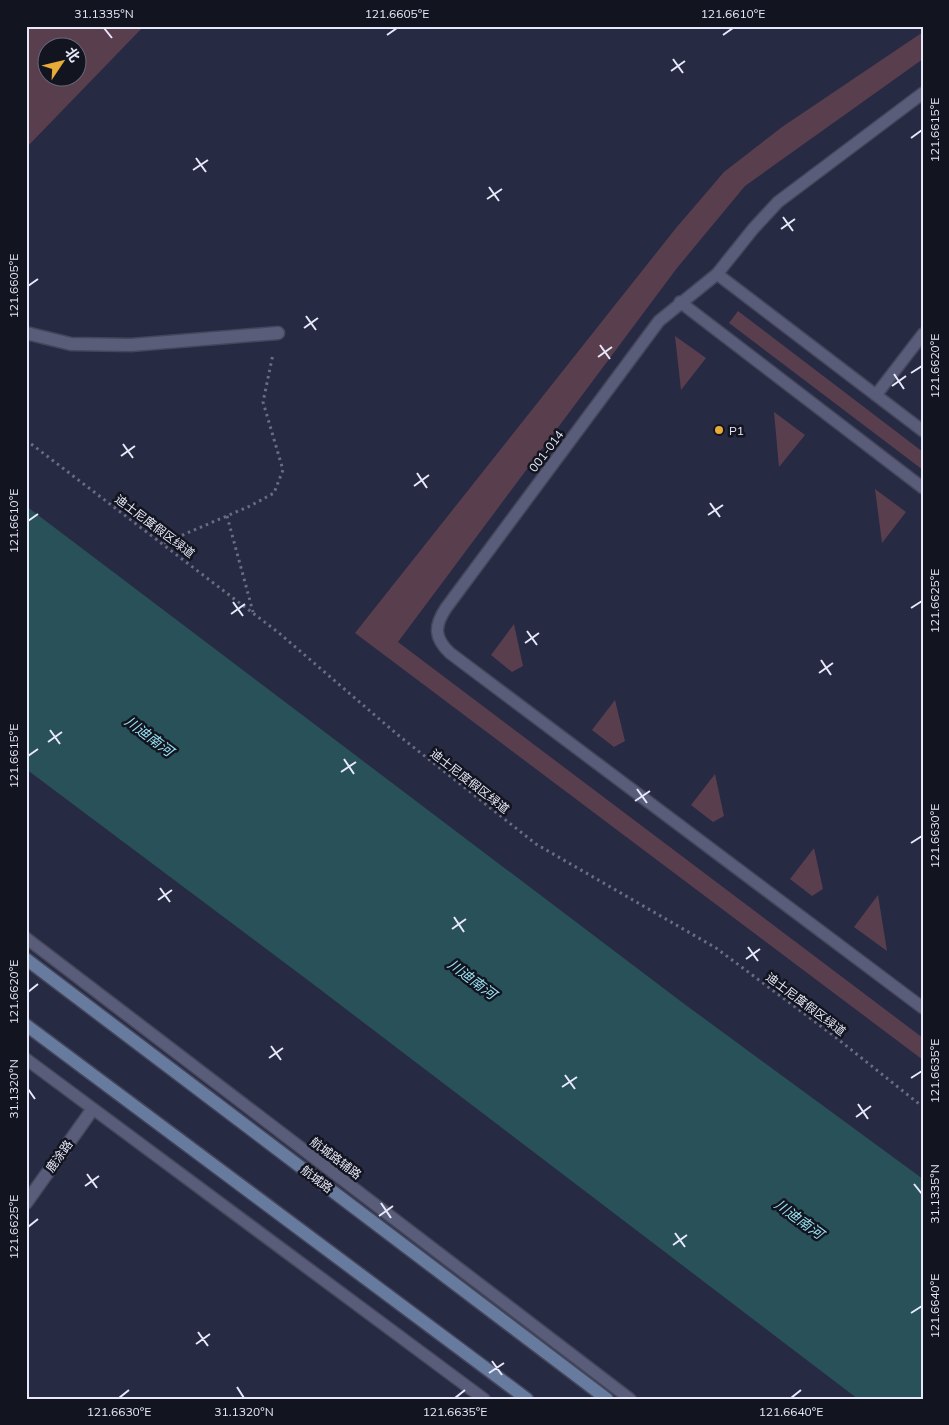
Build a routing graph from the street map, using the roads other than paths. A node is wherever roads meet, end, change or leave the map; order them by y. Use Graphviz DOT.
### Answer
graph roads {
  1 [pos="923,93"];
  2 [pos="717,274"];
  3 [pos="680,302"];
  4 [pos="26,333"];
  5 [pos="278,333"];
  6 [pos="923,334"];
  7 [pos="876,395"];
  8 [pos="923,431"];
  9 [pos="923,488"];
  10 [pos="26,938"];
  11 [pos="26,960"];
  12 [pos="923,1008"];
  13 [pos="26,1024"];
  14 [pos="26,1059"];
  15 [pos="92,1110"];
  16 [pos="26,1203"];
  17 [pos="484,1399"];
  18 [pos="527,1399"];
  19 [pos="607,1399"];
  20 [pos="630,1399"];
  1 -- 2 [label="lane, 001-014"];
  2 -- 3 [label="lane, 001-014"];
  2 -- 7 [label="lane"];
  3 -- 9 [label="lane"];
  3 -- 12 [label="lane, 001-014"];
  4 -- 5 [label="street"];
  6 -- 7 [label="lane"];
  7 -- 8 [label="lane"];
  10 -- 20 [label="lane, 航城路辅路"];
  11 -- 19 [label="main road, 航城路"];
  13 -- 18 [label="main road"];
  14 -- 15 [label="lane"];
  15 -- 16 [label="street, 鹿涂路"];
  15 -- 17 [label="lane"];
}
